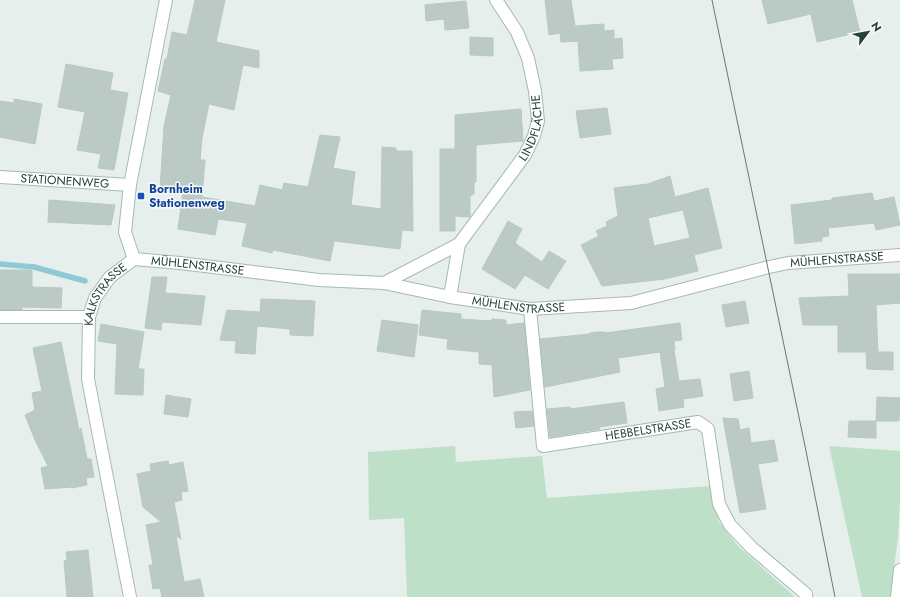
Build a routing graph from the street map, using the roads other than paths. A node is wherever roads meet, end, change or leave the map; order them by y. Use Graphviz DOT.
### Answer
graph roads {
  1 [pos="166,0"];
  2 [pos="496,0"];
  3 [pos="0,177"];
  4 [pos="130,185"];
  5 [pos="459,244"];
  6 [pos="900,255"];
  7 [pos="134,259"];
  8 [pos="384,283"];
  9 [pos="450,297"];
  10 [pos="530,309"];
  11 [pos="0,316"];
  12 [pos="89,317"];
  13 [pos="900,570"];
  14 [pos="130,597"];
  15 [pos="806,597"];
  16 [pos="897,597"];
  1 -- 4 [label="street, KALKSTRASSE"];
  2 -- 5 [label="street, LINDFLÄCHE"];
  3 -- 4 [label="street, STATIONENWEG"];
  4 -- 7 [label="street, KALKSTRASSE"];
  5 -- 8 [label="street, LINDFLÄCHE"];
  5 -- 9 [label="street, LINDFLÄCHE"];
  6 -- 10 [label="street, MÜHLENSTRASSE"];
  7 -- 8 [label="street, MÜHLENSTRASSE"];
  7 -- 12 [label="street, KALKSTRASSE"];
  8 -- 9 [label="street, MÜHLENSTRASSE"];
  9 -- 10 [label="street, MÜHLENSTRASSE"];
  10 -- 15 [label="street, HEBBELSTRASSE"];
  11 -- 12 [label="street"];
  12 -- 14 [label="street, KALKSTRASSE"];
  13 -- 16 [label="street"];
}
